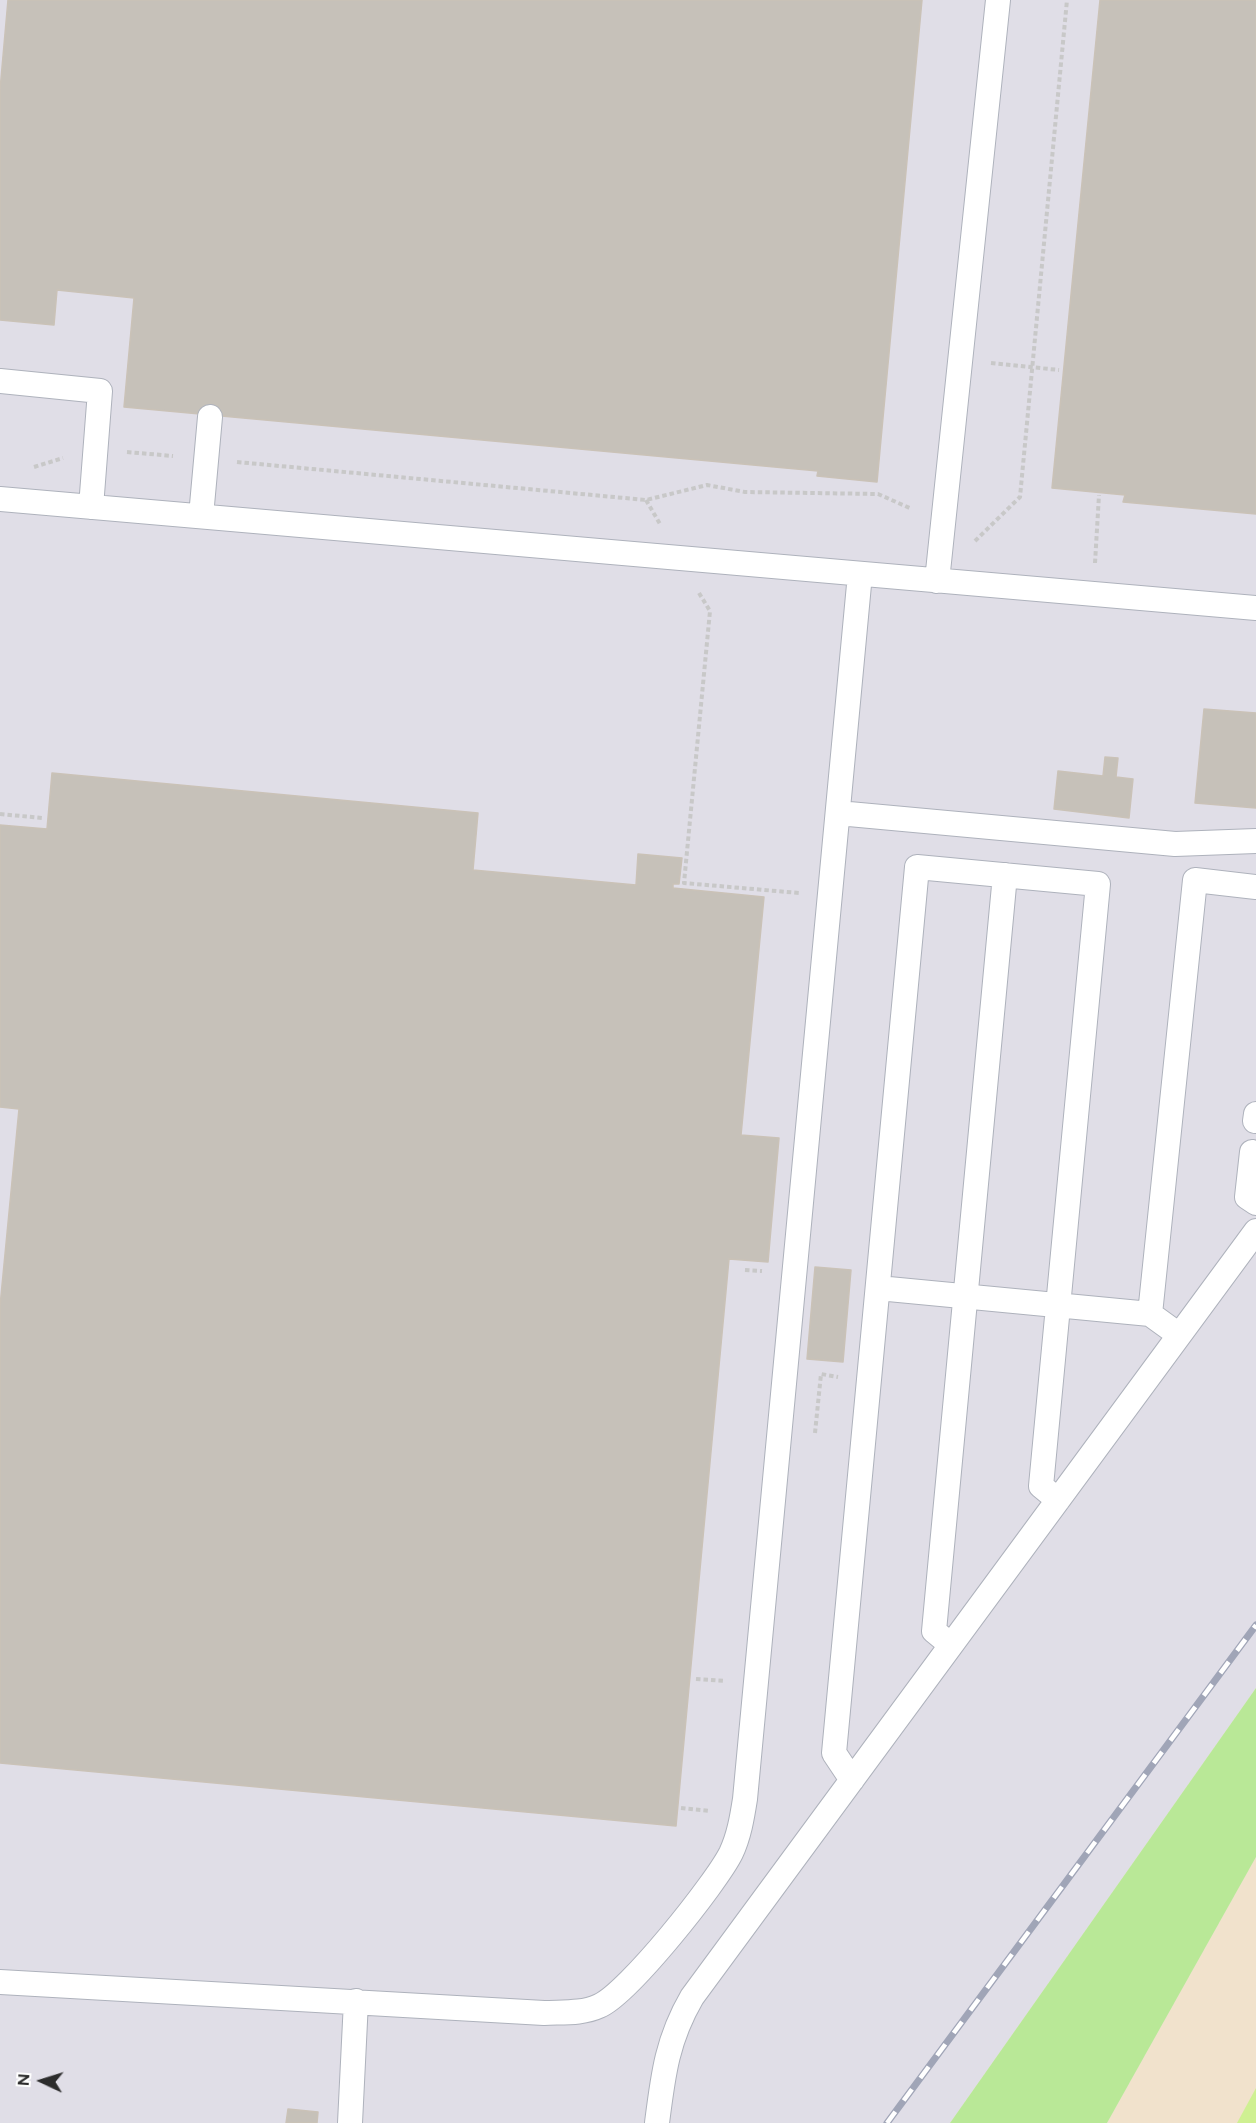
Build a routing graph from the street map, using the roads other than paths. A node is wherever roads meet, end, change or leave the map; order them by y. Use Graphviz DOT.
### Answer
graph roads {
  1 [pos="998,0"];
  2 [pos="0,381"];
  3 [pos="210,417"];
  4 [pos="0,499"];
  5 [pos="91,507"];
  6 [pos="201,516"];
  7 [pos="860,574"];
  8 [pos="937,581"];
  9 [pos="1256,608"];
  10 [pos="838,813"];
  11 [pos="1256,841"];
  12 [pos="1200,843"];
  13 [pos="1005,875"];
  14 [pos="1195,880"];
  15 [pos="1256,887"];
  16 [pos="1256,1114"];
  17 [pos="1255,1121"];
  18 [pos="1252,1152"];
  19 [pos="1256,1203"];
  20 [pos="1256,1231"];
  21 [pos="878,1288"];
  22 [pos="966,1296"];
  23 [pos="1058,1305"];
  24 [pos="1150,1314"];
  25 [pos="1179,1335"];
  26 [pos="1058,1500"];
  27 [pos="951,1645"];
  28 [pos="852,1780"];
  29 [pos="0,1982"];
  30 [pos="356,2001"];
  31 [pos="350,2123"];
  32 [pos="657,2123"];
  1 -- 8 [label="lane"];
  2 -- 5 [label="lane"];
  3 -- 6 [label="lane"];
  4 -- 5 [label="lane"];
  5 -- 6 [label="lane"];
  6 -- 7 [label="lane"];
  7 -- 8 [label="lane"];
  7 -- 10 [label="lane"];
  8 -- 9 [label="lane"];
  10 -- 12 [label="lane"];
  10 -- 30 [label="lane"];
  11 -- 12 [label="lane"];
  12 -- 14 [label="lane"];
  13 -- 21 [label="lane"];
  13 -- 22 [label="lane"];
  13 -- 23 [label="lane"];
  14 -- 15 [label="lane"];
  14 -- 24 [label="lane"];
  16 -- 17 [label="lane"];
  18 -- 19 [label="lane"];
  20 -- 25 [label="lane"];
  21 -- 22 [label="lane"];
  21 -- 28 [label="lane"];
  22 -- 23 [label="lane"];
  22 -- 27 [label="lane"];
  23 -- 24 [label="lane"];
  23 -- 26 [label="lane"];
  24 -- 25 [label="lane"];
  25 -- 26 [label="lane"];
  26 -- 27 [label="lane"];
  27 -- 28 [label="lane"];
  28 -- 32 [label="lane"];
  29 -- 30 [label="lane"];
  30 -- 31 [label="lane"];
}
